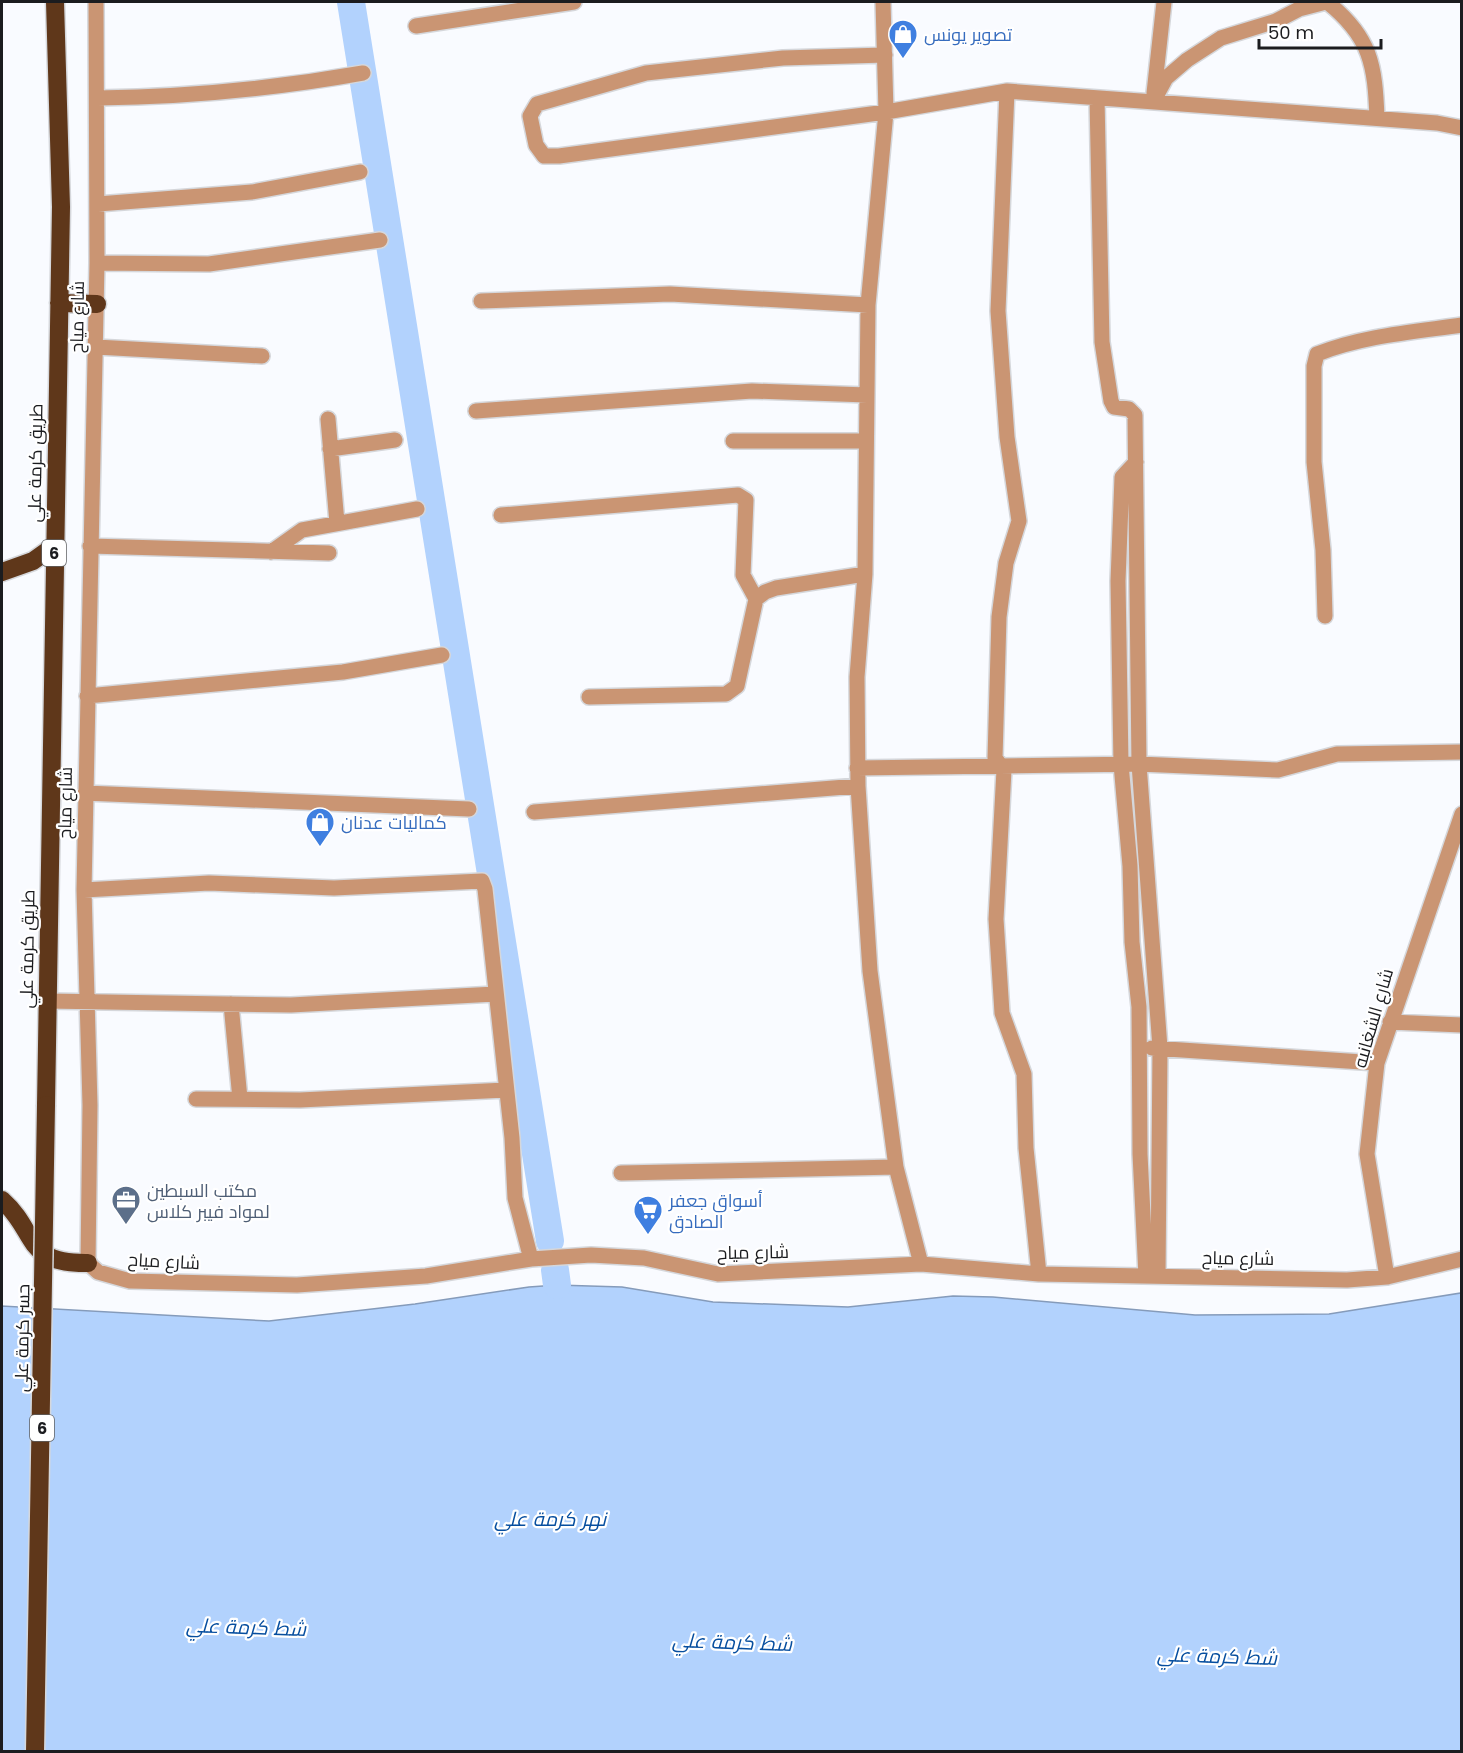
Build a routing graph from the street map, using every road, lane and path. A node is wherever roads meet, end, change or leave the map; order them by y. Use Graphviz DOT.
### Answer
graph roads {
  1 [pos="55,2"];
  2 [pos="96,2"];
  3 [pos="574,2"];
  4 [pos="883,2"];
  5 [pos="1164,2"];
  6 [pos="1327,2"];
  7 [pos="416,26"];
  8 [pos="885,55"];
  9 [pos="363,73"];
  10 [pos="1007,92"];
  11 [pos="98,98"];
  12 [pos="1097,98"];
  13 [pos="1153,102"];
  14 [pos="886,112"];
  15 [pos="1377,118"];
  16 [pos="1461,128"];
  17 [pos="360,172"];
  18 [pos="98,204"];
  19 [pos="380,240"];
  20 [pos="98,263"];
  21 [pos="482,301"];
  22 [pos="59,303"];
  23 [pos="96,304"];
  24 [pos="868,305"];
  25 [pos="1461,325"];
  26 [pos="96,347"];
  27 [pos="262,356"];
  28 [pos="867,395"];
  29 [pos="477,411"];
  30 [pos="328,419"];
  31 [pos="394,440"];
  32 [pos="733,441"];
  33 [pos="866,441"];
  34 [pos="330,449"];
  35 [pos="1136,462"];
  36 [pos="417,509"];
  37 [pos="501,515"];
  38 [pos="337,523"];
  39 [pos="54,546"];
  40 [pos="90,546"];
  41 [pos="271,552"];
  42 [pos="329,553"];
  43 [pos="2,572"];
  44 [pos="865,574"];
  45 [pos="1137,580"];
  46 [pos="1118,581"];
  47 [pos="756,599"];
  48 [pos="1326,616"];
  49 [pos="442,655"];
  50 [pos="87,696"];
  51 [pos="589,697"];
  52 [pos="1461,752"];
  53 [pos="1002,764"];
  54 [pos="1121,764"];
  55 [pos="1139,764"];
  56 [pos="857,768"];
  57 [pos="858,786"];
  58 [pos="85,793"];
  59 [pos="469,809"];
  60 [pos="534,812"];
  61 [pos="1461,814"];
  62 [pos="84,890"];
  63 [pos="495,994"];
  64 [pos="47,1001"];
  65 [pos="85,1002"];
  66 [pos="231,1004"];
  67 [pos="1390,1022"];
  68 [pos="1461,1025"];
  69 [pos="1140,1048"];
  70 [pos="1160,1048"];
  71 [pos="1377,1063"];
  72 [pos="506,1090"];
  73 [pos="196,1099"];
  74 [pos="240,1099"];
  75 [pos="46,1105"];
  76 [pos="896,1167"];
  77 [pos="621,1173"];
  78 [pos="2,1200"];
  79 [pos="1461,1259"];
  80 [pos="531,1260"];
  81 [pos="88,1263"];
  82 [pos="921,1264"];
  83 [pos="1039,1274"];
  84 [pos="1152,1276"];
  85 [pos="1387,1276"];
  86 [pos="35,1752"];
  1 -- 22 [label="highway, طريق كرمة علي / 6"];
  2 -- 11 [label="street, شارع مياح"];
  3 -- 7 [label="street"];
  4 -- 8 [label="street"];
  5 -- 13 [label="street"];
  6 -- 13 [label="street"];
  6 -- 15 [label="street"];
  8 -- 14 [label="street"];
  8 -- 14 [label="street"];
  9 -- 11 [label="street"];
  10 -- 12 [label="street"];
  10 -- 14 [label="street"];
  10 -- 53 [label="street"];
  11 -- 18 [label="street, شارع مياح"];
  12 -- 13 [label="street"];
  12 -- 35 [label="street"];
  13 -- 15 [label="street"];
  14 -- 24 [label="street"];
  15 -- 16 [label="street"];
  17 -- 18 [label="street"];
  18 -- 20 [label="street, شارع مياح"];
  19 -- 20 [label="street"];
  20 -- 23 [label="street, شارع مياح"];
  21 -- 24 [label="street"];
  22 -- 23 [label="highway"];
  22 -- 39 [label="highway, طريق كرمة علي / 6"];
  23 -- 26 [label="street, شارع مياح"];
  24 -- 28 [label="street"];
  25 -- 48 [label="street"];
  26 -- 27 [label="street"];
  26 -- 40 [label="street, شارع مياح"];
  28 -- 29 [label="street"];
  28 -- 33 [label="street"];
  30 -- 34 [label="street"];
  31 -- 34 [label="street"];
  32 -- 33 [label="street"];
  33 -- 44 [label="street"];
  34 -- 38 [label="street"];
  35 -- 45 [label="street"];
  35 -- 46 [label="street"];
  36 -- 38 [label="street"];
  37 -- 47 [label="street"];
  38 -- 41 [label="street"];
  39 -- 43 [label="highway"];
  39 -- 64 [label="highway, طريق كرمة علي / 6"];
  40 -- 41 [label="street"];
  40 -- 50 [label="street, شارع مياح"];
  41 -- 42 [label="street"];
  44 -- 47 [label="street"];
  44 -- 56 [label="street"];
  45 -- 46 [label="street"];
  45 -- 55 [label="street"];
  46 -- 54 [label="street"];
  47 -- 51 [label="street"];
  49 -- 50 [label="street"];
  50 -- 58 [label="street, شارع مياح"];
  52 -- 55 [label="street"];
  53 -- 54 [label="street"];
  53 -- 56 [label="street"];
  53 -- 83 [label="street"];
  54 -- 55 [label="street"];
  54 -- 69 [label="street"];
  55 -- 70 [label="street"];
  56 -- 57 [label="street"];
  57 -- 60 [label="street"];
  57 -- 76 [label="street"];
  58 -- 59 [label="street"];
  58 -- 62 [label="street, شارع مياح"];
  61 -- 67 [label="street, شارع الشغانبه"];
  62 -- 63 [label="street"];
  62 -- 65 [label="street, شارع مياح"];
  63 -- 66 [label="street"];
  63 -- 72 [label="street"];
  64 -- 65 [label="street"];
  64 -- 75 [label="highway, طريق كرمة علي / 6"];
  65 -- 66 [label="street"];
  65 -- 81 [label="street, شارع مياح"];
  66 -- 74 [label="street"];
  67 -- 68 [label="street"];
  67 -- 71 [label="street, شارع الشغانبه"];
  69 -- 70 [label="street"];
  69 -- 84 [label="street"];
  70 -- 71 [label="street"];
  70 -- 84 [label="street"];
  71 -- 85 [label="street, شارع الشغانبه"];
  72 -- 74 [label="street"];
  72 -- 80 [label="street"];
  73 -- 74 [label="street"];
  75 -- 86 [label="highway, جسر كرمة علي / 6, bridge"];
  76 -- 77 [label="street"];
  76 -- 82 [label="street"];
  78 -- 81 [label="highway"];
  79 -- 85 [label="street, شارع مياح"];
  80 -- 81 [label="street, شارع مياح"];
  80 -- 82 [label="street, شارع مياح"];
  82 -- 83 [label="street, شارع مياح"];
  83 -- 84 [label="street, شارع مياح"];
  84 -- 85 [label="street, شارع مياح"];
}
